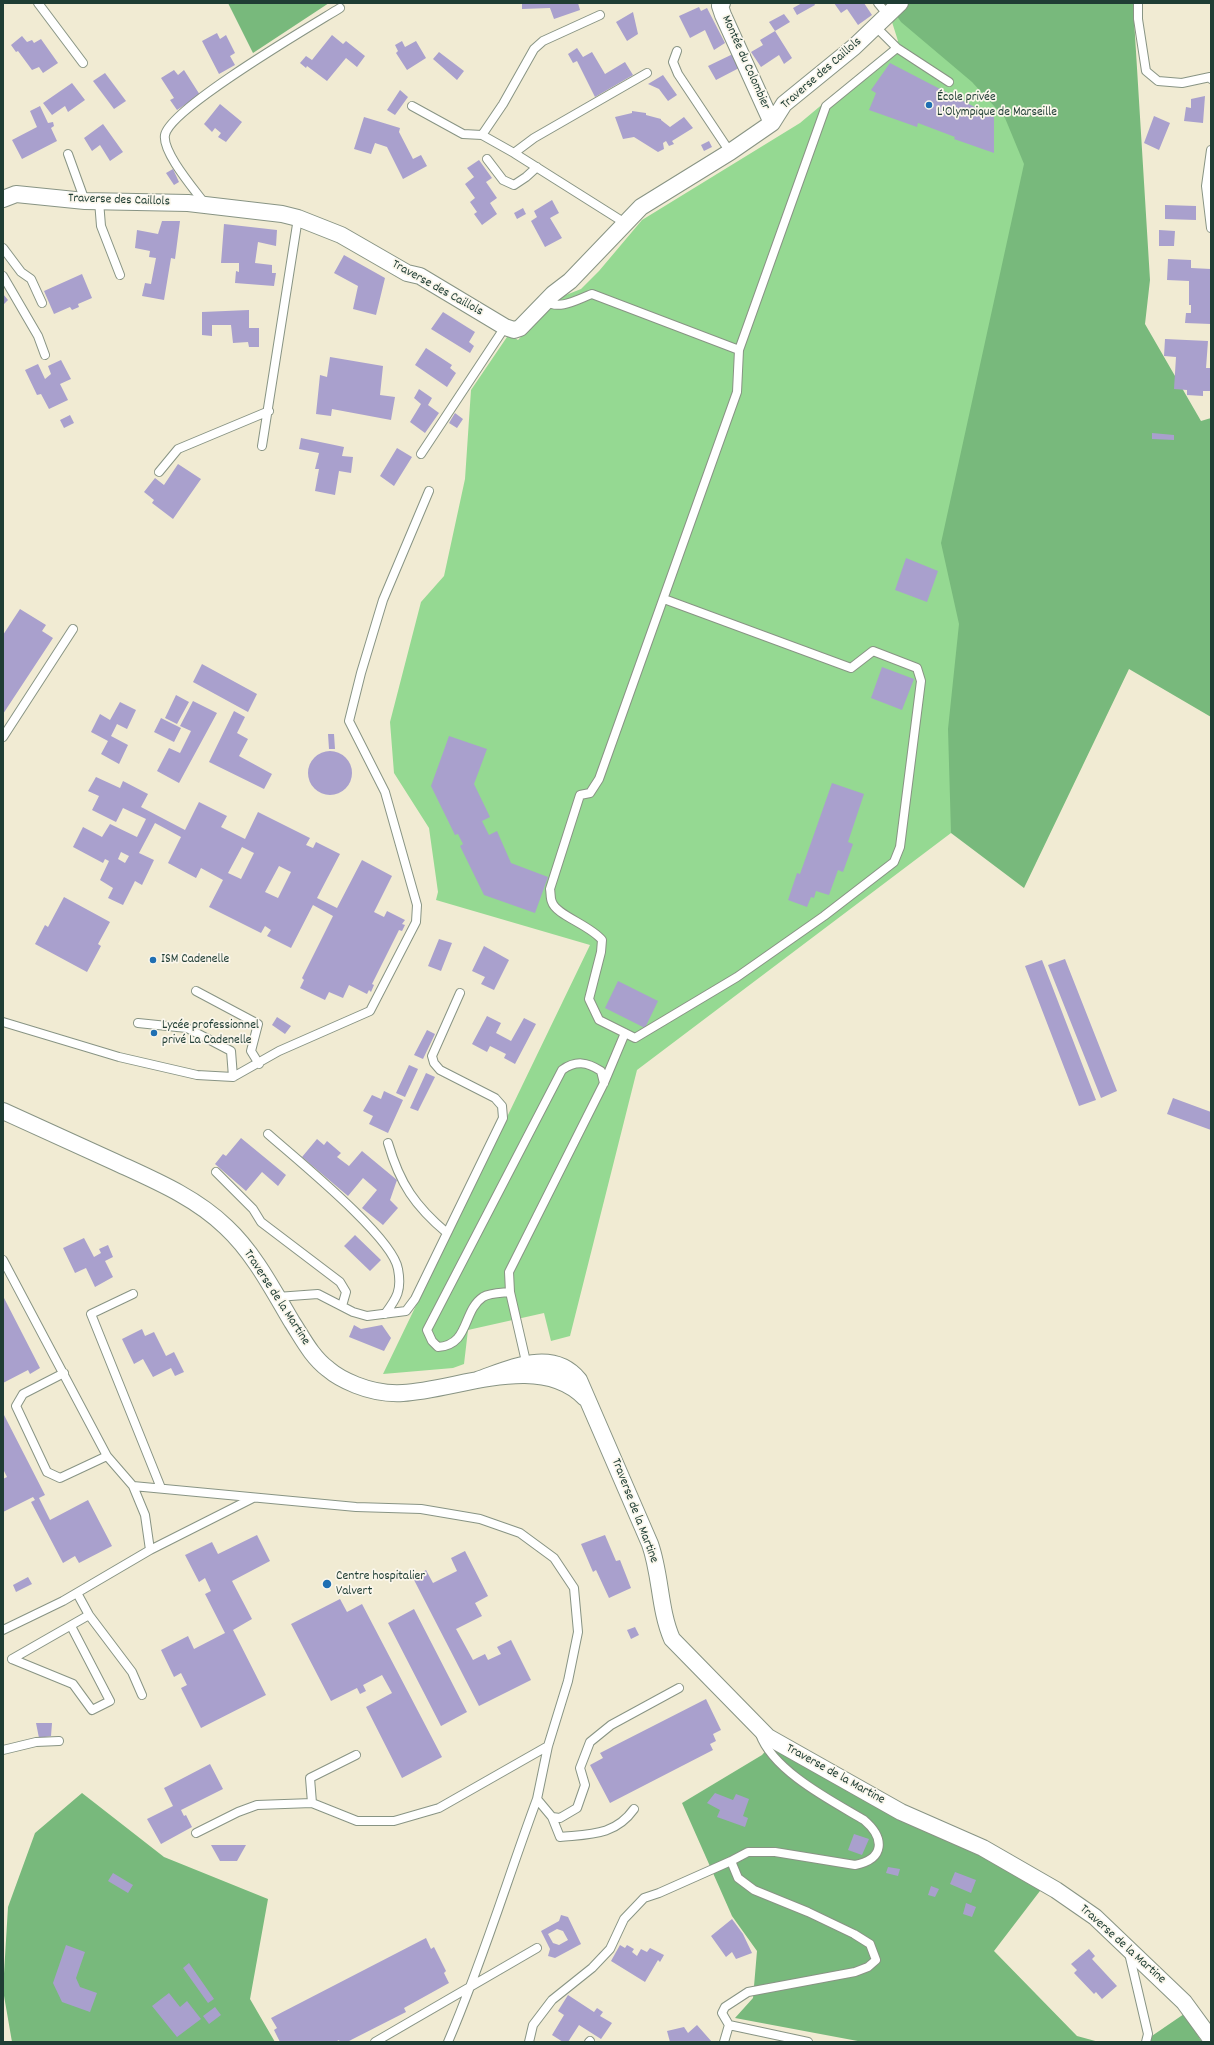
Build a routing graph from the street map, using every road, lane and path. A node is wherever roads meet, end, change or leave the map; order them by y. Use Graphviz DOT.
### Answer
graph roads {
  1 [pos="38,3"];
  2 [pos="722,3"];
  3 [pos="900,3"];
  4 [pos="1138,3"];
  5 [pos="340,8"];
  6 [pos="883,9"];
  7 [pos="600,15"];
  8 [pos="875,26"];
  9 [pos="897,48"];
  10 [pos="677,51"];
  11 [pos="83,63"];
  12 [pos="647,73"];
  13 [pos="1211,79"];
  14 [pos="949,82"];
  15 [pos="412,106"];
  16 [pos="772,123"];
  17 [pos="482,135"];
  18 [pos="1211,150"];
  19 [pos="730,152"];
  20 [pos="514,153"];
  21 [pos="68,154"];
  22 [pos="487,159"];
  23 [pos="537,167"];
  24 [pos="3,199"];
  25 [pos="92,201"];
  26 [pos="205,204"];
  27 [pos="298,218"];
  28 [pos="625,223"];
  29 [pos="1211,228"];
  30 [pos="3,248"];
  31 [pos="120,275"];
  32 [pos="3,276"];
  33 [pos="546,302"];
  34 [pos="42,303"];
  35 [pos="506,327"];
  36 [pos="739,350"];
  37 [pos="45,355"];
  38 [pos="269,410"];
  39 [pos="262,446"];
  40 [pos="420,454"];
  41 [pos="159,472"];
  42 [pos="429,491"];
  43 [pos="664,600"];
  44 [pos="73,629"];
  45 [pos="3,737"];
  46 [pos="196,991"];
  47 [pos="460,993"];
  48 [pos="3,1022"];
  49 [pos="138,1023"];
  50 [pos="625,1033"];
  51 [pos="259,1064"];
  52 [pos="233,1077"];
  53 [pos="604,1083"];
  54 [pos="3,1111"];
  55 [pos="268,1134"];
  56 [pos="388,1143"];
  57 [pos="216,1172"];
  58 [pos="447,1233"];
  59 [pos="3,1260"];
  60 [pos="510,1292"];
  61 [pos="133,1294"];
  62 [pos="277,1297"];
  63 [pos="342,1306"];
  64 [pos="385,1314"];
  65 [pos="528,1370"];
  66 [pos="64,1373"];
  67 [pos="107,1456"];
  68 [pos="133,1486"];
  69 [pos="161,1488"];
  70 [pos="253,1498"];
  71 [pos="150,1550"];
  72 [pos="77,1593"];
  73 [pos="89,1615"];
  74 [pos="71,1626"];
  75 [pos="3,1630"];
  76 [pos="679,1688"];
  77 [pos="142,1695"];
  78 [pos="758,1728"];
  79 [pos="59,1741"];
  80 [pos="548,1746"];
  81 [pos="3,1750"];
  82 [pos="356,1755"];
  83 [pos="537,1800"];
  84 [pos="312,1803"];
  85 [pos="634,1809"];
  86 [pos="552,1817"];
  87 [pos="196,1833"];
  88 [pos="731,1861"];
  89 [pos="1128,1946"];
  90 [pos="537,1948"];
  91 [pos="472,1985"];
  92 [pos="729,2026"];
  93 [pos="1211,2039"];
  94 [pos="375,2042"];
  95 [pos="448,2042"];
  96 [pos="529,2042"];
  97 [pos="724,2042"];
  98 [pos="808,2042"];
  99 [pos="1146,2042"];
  1 -- 11 [label="lane"];
  2 -- 16 [label="street, Montée du Colombier"];
  3 -- 6 [label="street, Traverse des Caillols"];
  4 -- 13 [label="lane"];
  5 -- 26 [label="lane"];
  6 -- 8 [label="street, Traverse des Caillols"];
  7 -- 17 [label="lane"];
  8 -- 9 [label="lane"];
  8 -- 16 [label="street, Traverse des Caillols"];
  9 -- 14 [label="lane"];
  9 -- 36 [label="lane"];
  10 -- 19 [label="lane"];
  12 -- 20 [label="lane"];
  15 -- 17 [label="lane"];
  16 -- 19 [label="street, Traverse des Caillols"];
  17 -- 20 [label="lane"];
  18 -- 29 [label="lane"];
  19 -- 28 [label="street, Traverse des Caillols"];
  20 -- 23 [label="lane"];
  21 -- 25 [label="lane"];
  22 -- 23 [label="lane"];
  23 -- 28 [label="lane"];
  24 -- 25 [label="street, Traverse des Caillols"];
  25 -- 26 [label="street, Traverse des Caillols"];
  25 -- 31 [label="lane"];
  26 -- 27 [label="street, Traverse des Caillols"];
  27 -- 35 [label="street, Traverse des Caillols"];
  27 -- 38 [label="lane"];
  28 -- 33 [label="street, Traverse des Caillols"];
  30 -- 34 [label="lane"];
  32 -- 37 [label="lane"];
  33 -- 35 [label="street, Traverse des Caillols"];
  33 -- 36 [label="lane"];
  35 -- 40 [label="lane"];
  36 -- 43 [label="lane"];
  38 -- 39 [label="lane"];
  38 -- 41 [label="lane"];
  42 -- 51 [label="lane"];
  43 -- 50 [label="lane"];
  43 -- 50 [label="lane"];
  44 -- 45 [label="lane"];
  46 -- 51 [label="lane"];
  47 -- 58 [label="lane"];
  48 -- 52 [label="lane"];
  49 -- 52 [label="lane"];
  50 -- 53 [label="lane"];
  51 -- 52 [label="lane"];
  53 -- 60 [label="lane"];
  53 -- 60 [label="lane"];
  54 -- 62 [label="street, Traverse de la Martine"];
  55 -- 64 [label="lane"];
  56 -- 58 [label="lane"];
  57 -- 63 [label="lane"];
  58 -- 64 [label="lane"];
  59 -- 66 [label="lane"];
  60 -- 65 [label="lane"];
  61 -- 69 [label="lane"];
  62 -- 63 [label="lane"];
  62 -- 65 [label="street, Traverse de la Martine"];
  63 -- 64 [label="lane"];
  65 -- 78 [label="street, Traverse de la Martine"];
  66 -- 67 [label="lane"];
  66 -- 67 [label="lane"];
  67 -- 68 [label="lane"];
  68 -- 69 [label="lane"];
  68 -- 71 [label="lane"];
  69 -- 70 [label="lane"];
  70 -- 71 [label="lane"];
  70 -- 80 [label="lane"];
  71 -- 72 [label="lane"];
  72 -- 73 [label="lane"];
  72 -- 75 [label="lane"];
  73 -- 74 [label="lane"];
  73 -- 77 [label="lane"];
  74 -- 74 [label="lane"];
  76 -- 86 [label="lane"];
  78 -- 88 [label="lane"];
  78 -- 89 [label="street, Traverse de la Martine"];
  79 -- 81 [label="lane"];
  80 -- 83 [label="lane"];
  80 -- 84 [label="lane"];
  82 -- 84 [label="lane"];
  83 -- 86 [label="lane"];
  83 -- 91 [label="lane"];
  84 -- 87 [label="lane"];
  85 -- 86 [label="lane"];
  88 -- 92 [label="lane"];
  88 -- 96 [label="lane"];
  89 -- 93 [label="street, Traverse de la Martine"];
  89 -- 99 [label="lane"];
  90 -- 91 [label="lane"];
  91 -- 94 [label="lane"];
  91 -- 95 [label="lane"];
  92 -- 97 [label="lane"];
  92 -- 98 [label="lane"];
}
